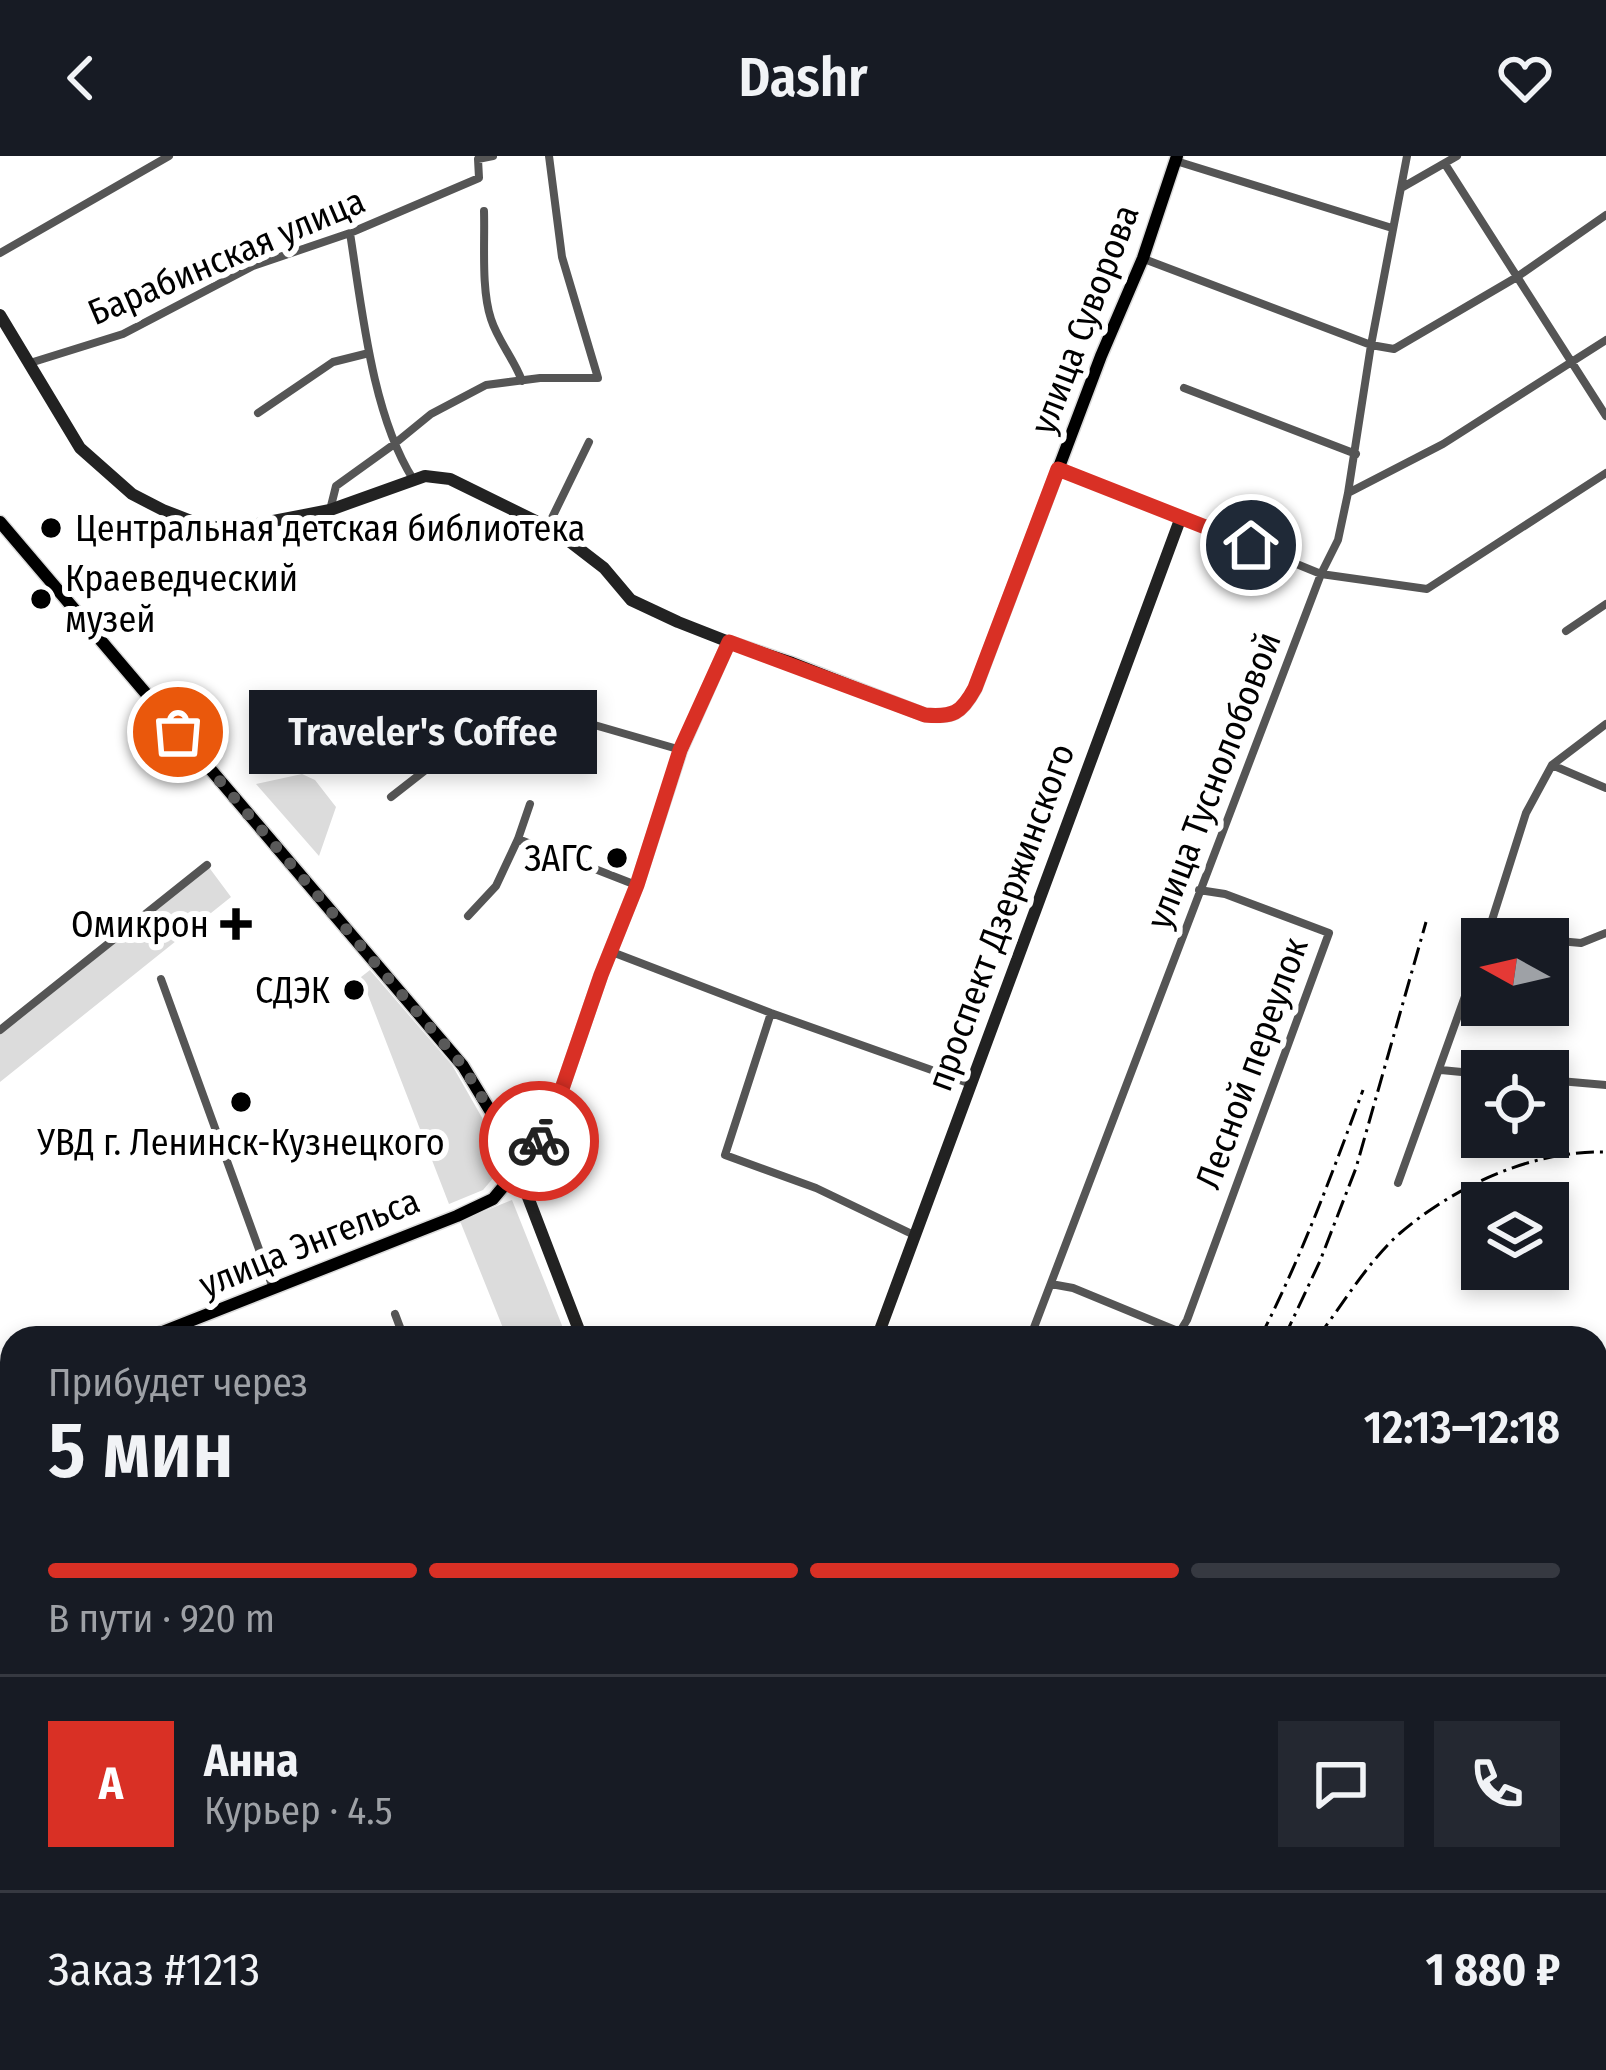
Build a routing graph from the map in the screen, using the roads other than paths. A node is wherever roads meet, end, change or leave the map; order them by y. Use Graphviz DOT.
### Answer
graph roads {
  1 [pos="169,156"];
  2 [pos="493,156"];
  3 [pos="549,156"];
  4 [pos="1407,156"];
  5 [pos="1457,156"];
  6 [pos="1176,158"];
  7 [pos="1445,164"];
  8 [pos="1401,188"];
  9 [pos="484,211"];
  10 [pos="1606,215"];
  11 [pos="1392,228"];
  12 [pos="350,232"];
  13 [pos="0,253"];
  14 [pos="1143,258"];
  15 [pos="1516,277"];
  16 [pos="0,315"];
  17 [pos="1606,340"];
  18 [pos="1371,345"];
  19 [pos="369,353"];
  20 [pos="28,363"];
  21 [pos="1573,363"];
  22 [pos="521,381"];
  23 [pos="1184,388"];
  24 [pos="259,413"];
  25 [pos="1606,416"];
  26 [pos="589,442"];
  27 [pos="393,446"];
  28 [pos="1356,454"];
  29 [pos="1058,469"];
  30 [pos="1606,473"];
  31 [pos="413,479"];
  32 [pos="1348,493"];
  33 [pos="330,510"];
  34 [pos="1180,517"];
  35 [pos="0,522"];
  36 [pos="548,527"];
  37 [pos="1322,574"];
  38 [pos="1606,604"];
  39 [pos="1566,631"];
  40 [pos="729,642"];
  41 [pos="1606,724"];
  42 [pos="680,750"];
  43 [pos="1552,765"];
  44 [pos="1606,788"];
  45 [pos="392,797"];
  46 [pos="530,804"];
  47 [pos="518,839"];
  48 [pos="207,865"];
  49 [pos="637,885"];
  50 [pos="1199,890"];
  51 [pos="468,916"];
  52 [pos="1493,918"];
  53 [pos="1606,933"];
  54 [pos="1569,942"];
  55 [pos="610,951"];
  56 [pos="161,979"];
  57 [pos="1461,1011"];
  58 [pos="771,1013"];
  59 [pos="0,1030"];
  60 [pos="1441,1070"];
  61 [pos="1461,1072"];
  62 [pos="1569,1082"];
  63 [pos="971,1084"];
  64 [pos="1606,1085"];
  65 [pos="518,1171"];
  66 [pos="1398,1183"];
  67 [pos="914,1235"];
  68 [pos="1051,1284"];
  69 [pos="273,1288"];
  70 [pos="395,1314"];
  71 [pos="177,1326"];
  72 [pos="400,1326"];
  73 [pos="577,1326"];
  74 [pos="881,1326"];
  75 [pos="1035,1326"];
  76 [pos="1158,1326"];
  77 [pos="1183,1326"];
  1 -- 13 [label="street"];
  2 -- 12 [label="street, Барабинская улица"];
  3 -- 22 [label="street"];
  4 -- 8 [label="street, улица Туснолобовой"];
  5 -- 7 [label="street"];
  6 -- 11 [label="street"];
  6 -- 14 [label="main road, улица Суворова"];
  7 -- 8 [label="street"];
  7 -- 15 [label="street"];
  8 -- 11 [label="street, улица Туснолобовой"];
  9 -- 22 [label="street"];
  10 -- 15 [label="street"];
  11 -- 18 [label="street, улица Туснолобовой"];
  12 -- 19 [label="street"];
  12 -- 20 [label="street, Барабинская улица"];
  14 -- 18 [label="street"];
  14 -- 29 [label="main road, улица Суворова"];
  15 -- 18 [label="street"];
  15 -- 21 [label="street"];
  16 -- 20 [label="street"];
  17 -- 21 [label="street"];
  18 -- 28 [label="street, улица Туснолобовой"];
  19 -- 24 [label="street"];
  19 -- 27 [label="street"];
  20 -- 33 [label="street"];
  21 -- 25 [label="street"];
  21 -- 32 [label="street"];
  22 -- 27 [label="street"];
  23 -- 28 [label="street"];
  26 -- 36 [label="street"];
  27 -- 31 [label="street"];
  27 -- 33 [label="street"];
  28 -- 32 [label="street, улица Туснолобовой"];
  29 -- 34 [label="street"];
  29 -- 40 [label="main road, улица Суворова"];
  30 -- 37 [label="street"];
  31 -- 33 [label="street"];
  31 -- 36 [label="street"];
  32 -- 37 [label="street, улица Туснолобовой"];
  34 -- 37 [label="street"];
  34 -- 63 [label="street, проспект Дзержинского"];
  35 -- 65 [label="main road"];
  36 -- 40 [label="street"];
  37 -- 50 [label="street, улица Туснолобовой"];
  38 -- 39 [label="street"];
  40 -- 42 [label="main road"];
  41 -- 43 [label="street"];
  42 -- 45 [label="street"];
  42 -- 49 [label="main road"];
  43 -- 44 [label="street"];
  43 -- 52 [label="street"];
  46 -- 47 [label="street"];
  47 -- 49 [label="street"];
  47 -- 51 [label="street"];
  48 -- 59 [label="street"];
  49 -- 55 [label="main road"];
  50 -- 68 [label="street, улица Туснолобовой"];
  50 -- 77 [label="street, Лесной переулок"];
  53 -- 54 [label="street"];
  55 -- 58 [label="street"];
  55 -- 65 [label="main road"];
  56 -- 69 [label="street"];
  57 -- 60 [label="street"];
  58 -- 63 [label="street"];
  58 -- 67 [label="street"];
  60 -- 61 [label="street"];
  60 -- 66 [label="street"];
  62 -- 64 [label="street"];
  63 -- 67 [label="street, проспект Дзержинского"];
  65 -- 69 [label="main road, улица Энгельса"];
  65 -- 73 [label="street"];
  67 -- 74 [label="street, проспект Дзержинского"];
  68 -- 75 [label="street, улица Туснолобовой"];
  68 -- 76 [label="street"];
  69 -- 71 [label="main road, улица Энгельса"];
  70 -- 72 [label="street"];
}
